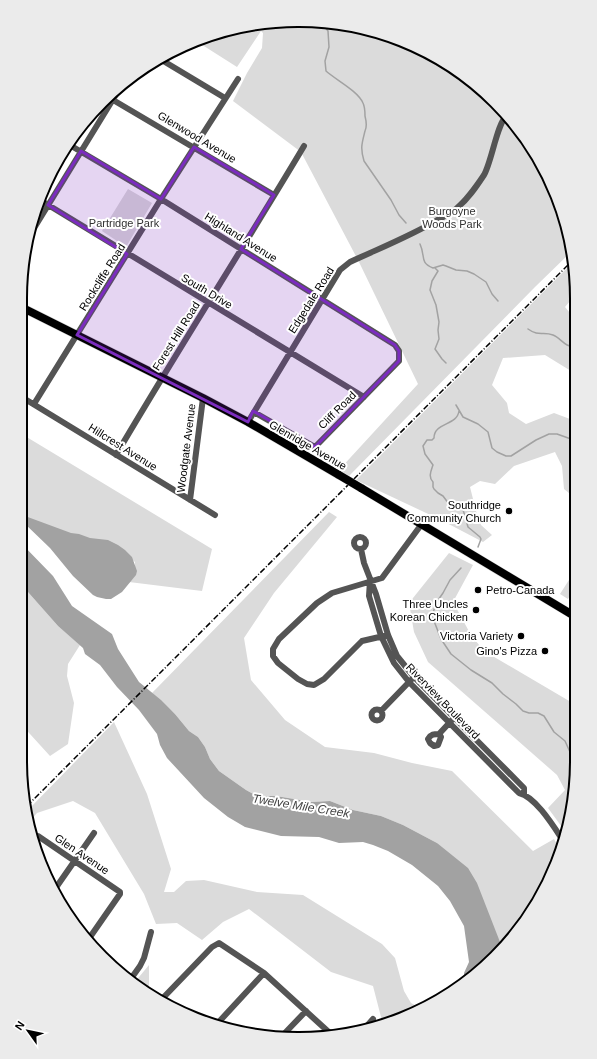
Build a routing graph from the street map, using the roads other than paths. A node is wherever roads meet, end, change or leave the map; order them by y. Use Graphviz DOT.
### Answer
graph roads {
  1 [pos="166,62"];
  2 [pos="238,79"];
  3 [pos="225,98"];
  4 [pos="114,100"];
  5 [pos="105,109"];
  6 [pos="503,119"];
  7 [pos="304,146"];
  8 [pos="74,147"];
  9 [pos="194,148"];
  10 [pos="81,151"];
  11 [pos="274,196"];
  12 [pos="161,199"];
  13 [pos="45,203"];
  14 [pos="48,205"];
  15 [pos="38,222"];
  16 [pos="242,249"];
  17 [pos="127,254"];
  18 [pos="322,300"];
  19 [pos="209,303"];
  20 [pos="27,310"];
  21 [pos="77,335"];
  22 [pos="400,351"];
  23 [pos="290,352"];
  24 [pos="162,377"];
  25 [pos="364,397"];
  26 [pos="203,398"];
  27 [pos="27,400"];
  28 [pos="34,404"];
  29 [pos="254,412"];
  30 [pos="248,422"];
  31 [pos="116,455"];
  32 [pos="190,500"];
  33 [pos="215,515"];
  34 [pos="421,524"];
  35 [pos="361,549"];
  36 [pos="370,581"];
  37 [pos="570,613"];
  38 [pos="388,635"];
  39 [pos="381,636"];
  40 [pos="411,680"];
  41 [pos="381,711"];
  42 [pos="452,721"];
  43 [pos="439,734"];
  44 [pos="498,762"];
  45 [pos="493,767"];
  46 [pos="524,794"];
  47 [pos="94,833"];
  48 [pos="560,835"];
  49 [pos="38,836"];
  50 [pos="75,861"];
  51 [pos="57,886"];
  52 [pos="152,932"];
  53 [pos="91,936"];
  54 [pos="264,973"];
  55 [pos="133,976"];
  56 [pos="164,997"];
  57 [pos="306,1011"];
  58 [pos="373,1019"];
  59 [pos="220,1021"];
  60 [pos="370,1023"];
  61 [pos="327,1030"];
  62 [pos="287,1031"];
  1 -- 3 [label="street"];
  2 -- 3 [label="street, Rockcliffe Road"];
  3 -- 9 [label="street, Rockcliffe Road"];
  4 -- 9 [label="street, Glenwood Avenue"];
  5 -- 10 [label="street"];
  6 -- 18 [label="street, Edgedale Road"];
  7 -- 11 [label="street, Forest Hill Road"];
  8 -- 10 [label="street, Highland Avenue"];
  9 -- 11 [label="street, Glenwood Avenue"];
  9 -- 12 [label="street, Rockcliffe Road"];
  10 -- 12 [label="street, Highland Avenue"];
  10 -- 14 [label="street"];
  11 -- 16 [label="street, Forest Hill Road"];
  12 -- 16 [label="street, Highland Avenue"];
  12 -- 17 [label="street, Rockcliffe Road"];
  13 -- 14 [label="street, South Drive"];
  14 -- 15 [label="street"];
  14 -- 17 [label="street, South Drive"];
  16 -- 18 [label="street, Highland Avenue"];
  16 -- 19 [label="street, Forest Hill Road"];
  17 -- 19 [label="street, South Drive"];
  17 -- 21 [label="street, Rockcliffe Road"];
  18 -- 22 [label="street, Highland Avenue"];
  18 -- 23 [label="street, Edgedale Road"];
  19 -- 23 [label="street, South Drive"];
  19 -- 24 [label="street, Forest Hill Road"];
  20 -- 21 [label="main road, Glenridge Avenue"];
  21 -- 24 [label="main road, Glenridge Avenue"];
  21 -- 28 [label="street, Rockcliffe Road"];
  22 -- 25 [label="street, Cliff Road"];
  23 -- 25 [label="street, South Drive"];
  23 -- 29 [label="street, Edgedale Road"];
  24 -- 26 [label="main road, Glenridge Avenue"];
  24 -- 31 [label="street, Forest Hill Road"];
  25 -- 29 [label="street, Cliff Road"];
  26 -- 30 [label="main road, Glenridge Avenue"];
  26 -- 32 [label="street, Woodgate Avenue"];
  27 -- 28 [label="street, Hillcrest Avenue"];
  28 -- 31 [label="street, Hillcrest Avenue"];
  29 -- 30 [label="street, Edgedale Road"];
  30 -- 34 [label="main road, Glenridge Avenue, bridge"];
  31 -- 32 [label="street, Hillcrest Avenue"];
  32 -- 33 [label="street, Hillcrest Avenue"];
  34 -- 36 [label="street"];
  34 -- 37 [label="main road, Glenridge Avenue"];
  35 -- 36 [label="street"];
  36 -- 38 [label="street, Riverview Boulevard"];
  36 -- 39 [label="street, Riverview Boulevard"];
  36 -- 39 [label="street"];
  38 -- 39 [label="street"];
  38 -- 40 [label="street, Riverview Boulevard"];
  39 -- 40 [label="street, Riverview Boulevard"];
  40 -- 41 [label="street"];
  40 -- 42 [label="street, Riverview Boulevard"];
  42 -- 43 [label="street"];
  42 -- 44 [label="street, Riverview Boulevard"];
  42 -- 45 [label="street, Riverview Boulevard"];
  44 -- 45 [label="street"];
  44 -- 46 [label="street, Riverview Boulevard"];
  45 -- 46 [label="street, Riverview Boulevard"];
  46 -- 48 [label="street, Riverview Boulevard"];
  47 -- 50 [label="street"];
  49 -- 50 [label="street, Glen Avenue"];
  50 -- 51 [label="street"];
  50 -- 53 [label="street, Glen Avenue"];
  52 -- 55 [label="street"];
  54 -- 56 [label="street"];
  54 -- 57 [label="street"];
  54 -- 59 [label="street"];
  57 -- 61 [label="street"];
  57 -- 62 [label="street"];
  58 -- 60 [label="street"];
}
